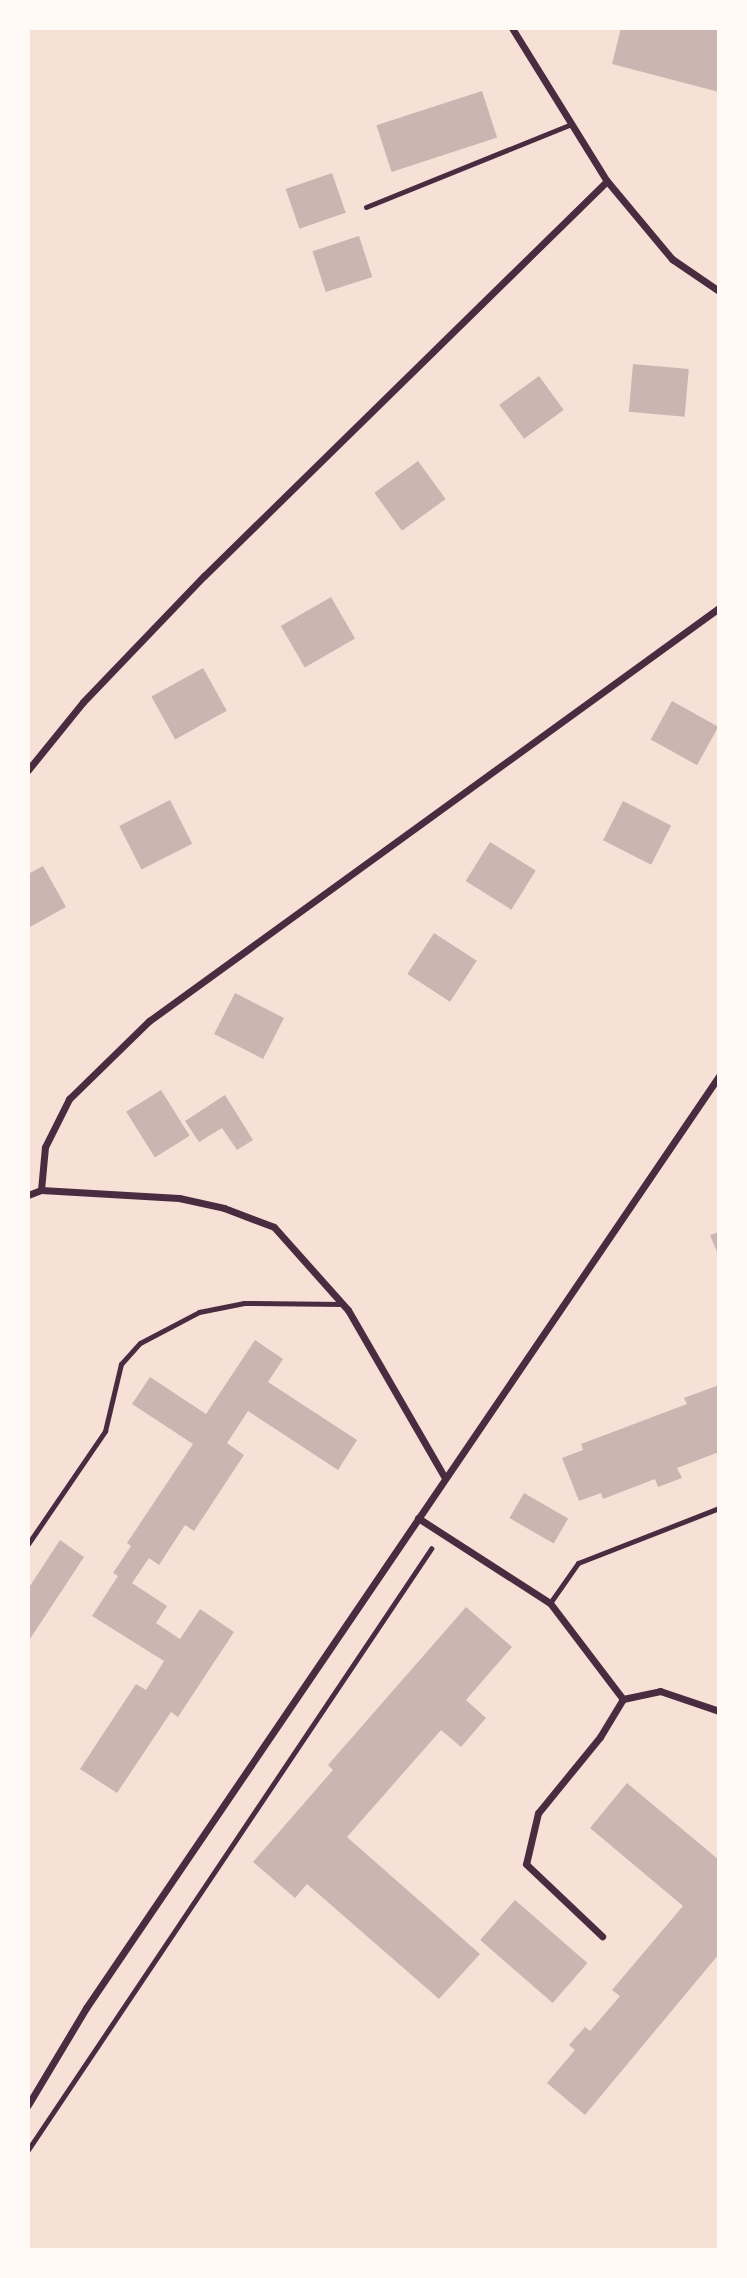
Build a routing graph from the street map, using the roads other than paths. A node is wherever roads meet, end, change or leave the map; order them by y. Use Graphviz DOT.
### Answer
graph roads {
  1 [pos="512,28"];
  2 [pos="569,125"];
  3 [pos="607,181"];
  4 [pos="366,207"];
  5 [pos="719,291"];
  6 [pos="719,608"];
  7 [pos="28,770"];
  8 [pos="719,1076"];
  9 [pos="41,1190"];
  10 [pos="28,1195"];
  11 [pos="343,1304"];
  12 [pos="444,1476"];
  13 [pos="719,1508"];
  14 [pos="418,1518"];
  15 [pos="28,1544"];
  16 [pos="550,1603"];
  17 [pos="623,1699"];
  18 [pos="719,1711"];
  19 [pos="602,1937"];
  20 [pos="28,2105"];
  1 -- 2 [label="street"];
  2 -- 3 [label="street"];
  2 -- 4 [label="lane"];
  3 -- 5 [label="street"];
  3 -- 7 [label="street"];
  6 -- 9 [label="street"];
  8 -- 12 [label="street"];
  9 -- 10 [label="street"];
  9 -- 11 [label="street"];
  11 -- 12 [label="street"];
  11 -- 15 [label="lane"];
  12 -- 14 [label="street"];
  13 -- 16 [label="lane"];
  14 -- 16 [label="street"];
  14 -- 20 [label="street"];
  16 -- 17 [label="street"];
  17 -- 18 [label="street"];
  17 -- 19 [label="street"];
}
